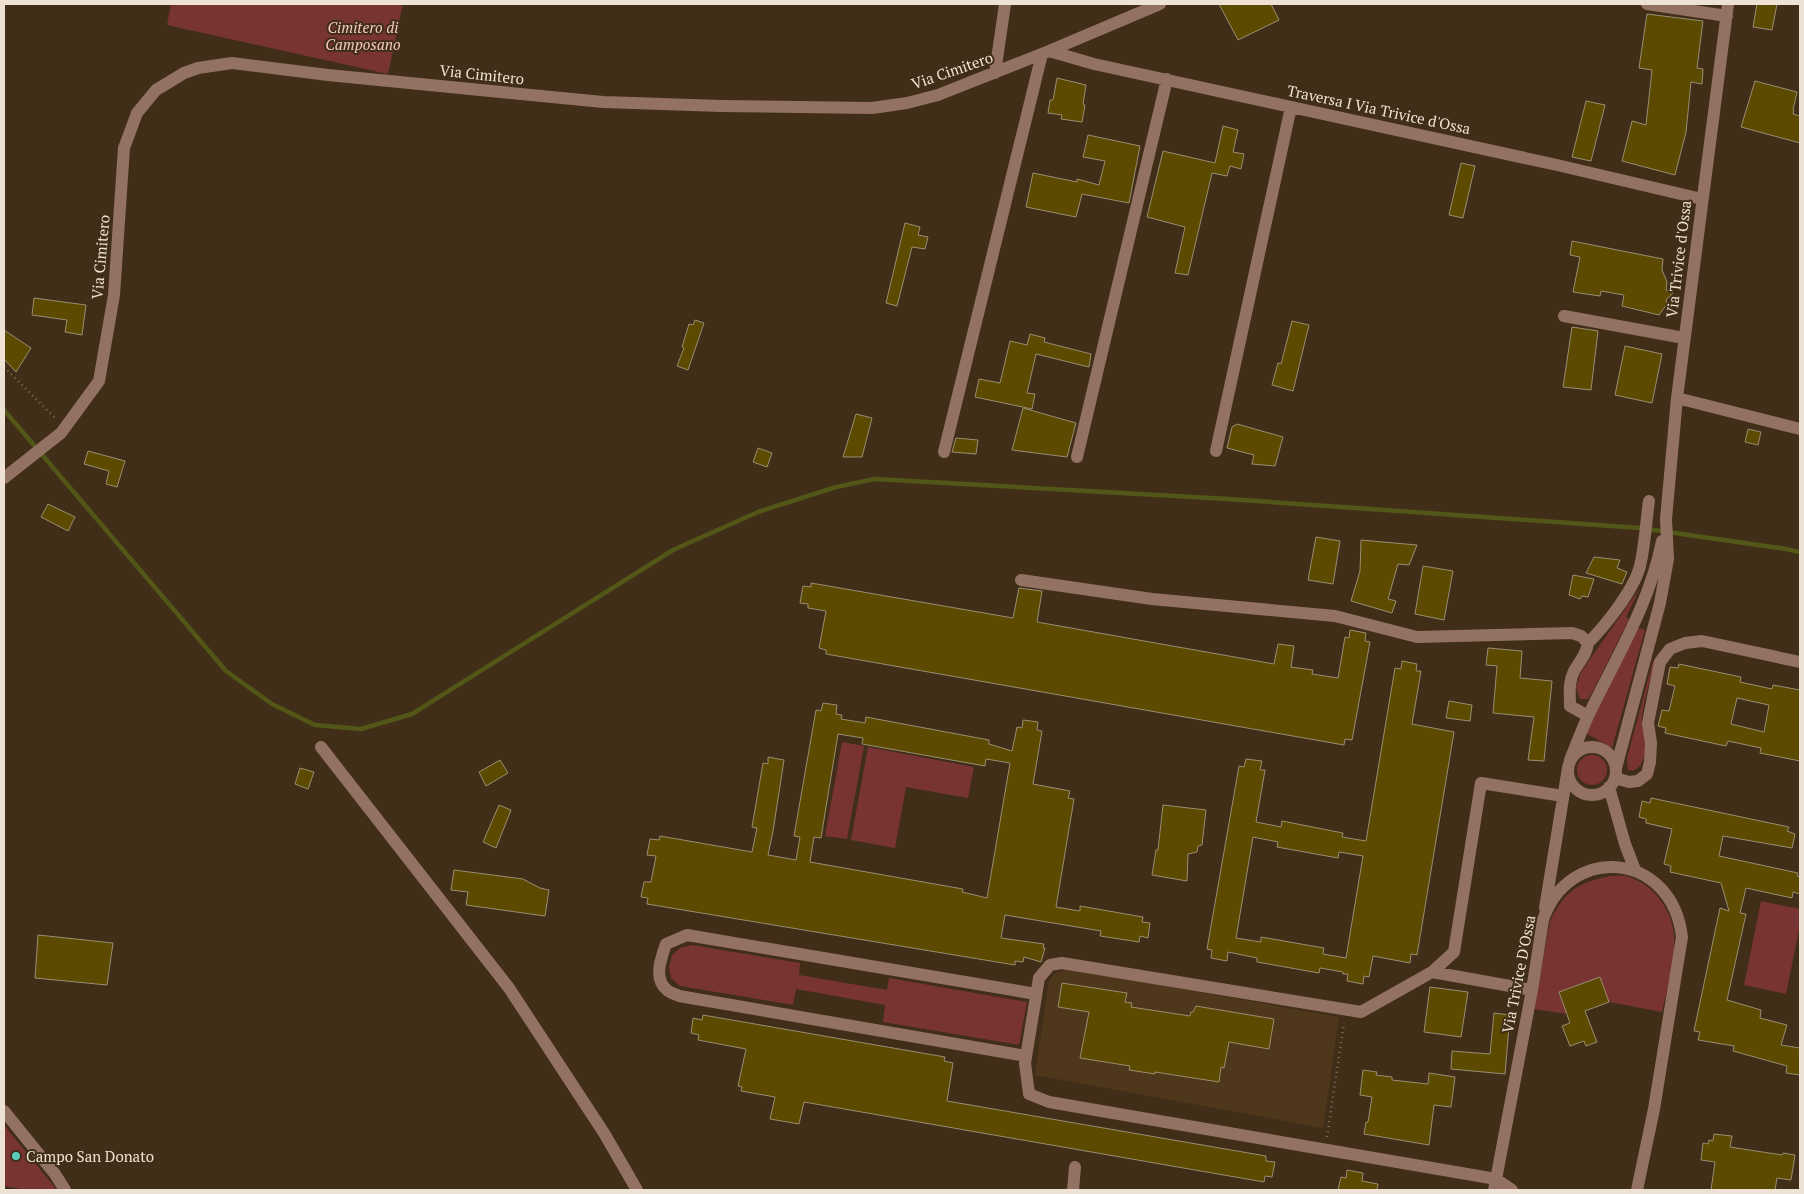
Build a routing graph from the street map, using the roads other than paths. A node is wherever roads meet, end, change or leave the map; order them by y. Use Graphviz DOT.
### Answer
graph roads {
  1 [pos="1005,4"];
  2 [pos="1160,4"];
  3 [pos="1647,4"];
  4 [pos="1727,10"];
  5 [pos="1046,52"];
  6 [pos="995,73"];
  7 [pos="1167,79"];
  8 [pos="1291,107"];
  9 [pos="1702,199"];
  10 [pos="1564,316"];
  11 [pos="1684,338"];
  12 [pos="1677,398"];
  13 [pos="1800,429"];
  14 [pos="1216,451"];
  15 [pos="944,452"];
  16 [pos="1077,457"];
  17 [pos="7,476"];
  18 [pos="1649,501"];
  19 [pos="1663,558"];
  20 [pos="1021,580"];
  21 [pos="1588,643"];
  22 [pos="1800,662"];
  23 [pos="1588,716"];
  24 [pos="321,747"];
  25 [pos="1569,764"];
  26 [pos="1613,778"];
  27 [pos="1563,796"];
  28 [pos="1636,870"];
  29 [pos="1543,920"];
  30 [pos="1432,972"];
  31 [pos="1532,990"];
  32 [pos="1036,994"];
  33 [pos="1026,1056"];
  34 [pos="4,1110"];
  35 [pos="1075,1167"];
  36 [pos="1495,1184"];
  37 [pos="65,1190"];
  38 [pos="637,1190"];
  39 [pos="1073,1190"];
  40 [pos="1512,1190"];
  41 [pos="1637,1190"];
  1 -- 6 [label="street"];
  2 -- 5 [label="street, Via Cimitero"];
  3 -- 4 [label="street"];
  4 -- 9 [label="street, Via Trivice d'Ossa"];
  5 -- 6 [label="street, Via Cimitero"];
  5 -- 7 [label="street, Traversa I Via Trivice d'Ossa"];
  5 -- 15 [label="street"];
  6 -- 17 [label="street, Via Cimitero"];
  7 -- 8 [label="street, Traversa I Via Trivice d'Ossa"];
  7 -- 16 [label="street"];
  8 -- 9 [label="street, Traversa I Via Trivice d'Ossa"];
  8 -- 14 [label="street"];
  9 -- 11 [label="street, Via Trivice d'Ossa"];
  10 -- 11 [label="street"];
  11 -- 12 [label="street, Via Trivice d'Ossa"];
  12 -- 13 [label="street"];
  12 -- 19 [label="street, Via Trivice d'Ossa"];
  18 -- 21 [label="street"];
  19 -- 23 [label="street"];
  19 -- 26 [label="street"];
  20 -- 21 [label="street"];
  21 -- 23 [label="street"];
  22 -- 26 [label="street"];
  23 -- 25 [label="street"];
  24 -- 38 [label="street"];
  25 -- 26 [label="street"];
  25 -- 26 [label="street"];
  25 -- 27 [label="street"];
  26 -- 28 [label="street"];
  27 -- 29 [label="street"];
  27 -- 30 [label="street"];
  28 -- 29 [label="street, Via Trivice D'Ossa"];
  28 -- 41 [label="street, Via Trivice D'Ossa"];
  29 -- 31 [label="street, Via Trivice D'Ossa"];
  30 -- 31 [label="street"];
  30 -- 32 [label="street"];
  31 -- 36 [label="street, Via Trivice D'Ossa"];
  32 -- 33 [label="street"];
  32 -- 33 [label="street"];
  33 -- 36 [label="street"];
  34 -- 37 [label="street"];
  35 -- 39 [label="street"];
  36 -- 40 [label="street"];
}
